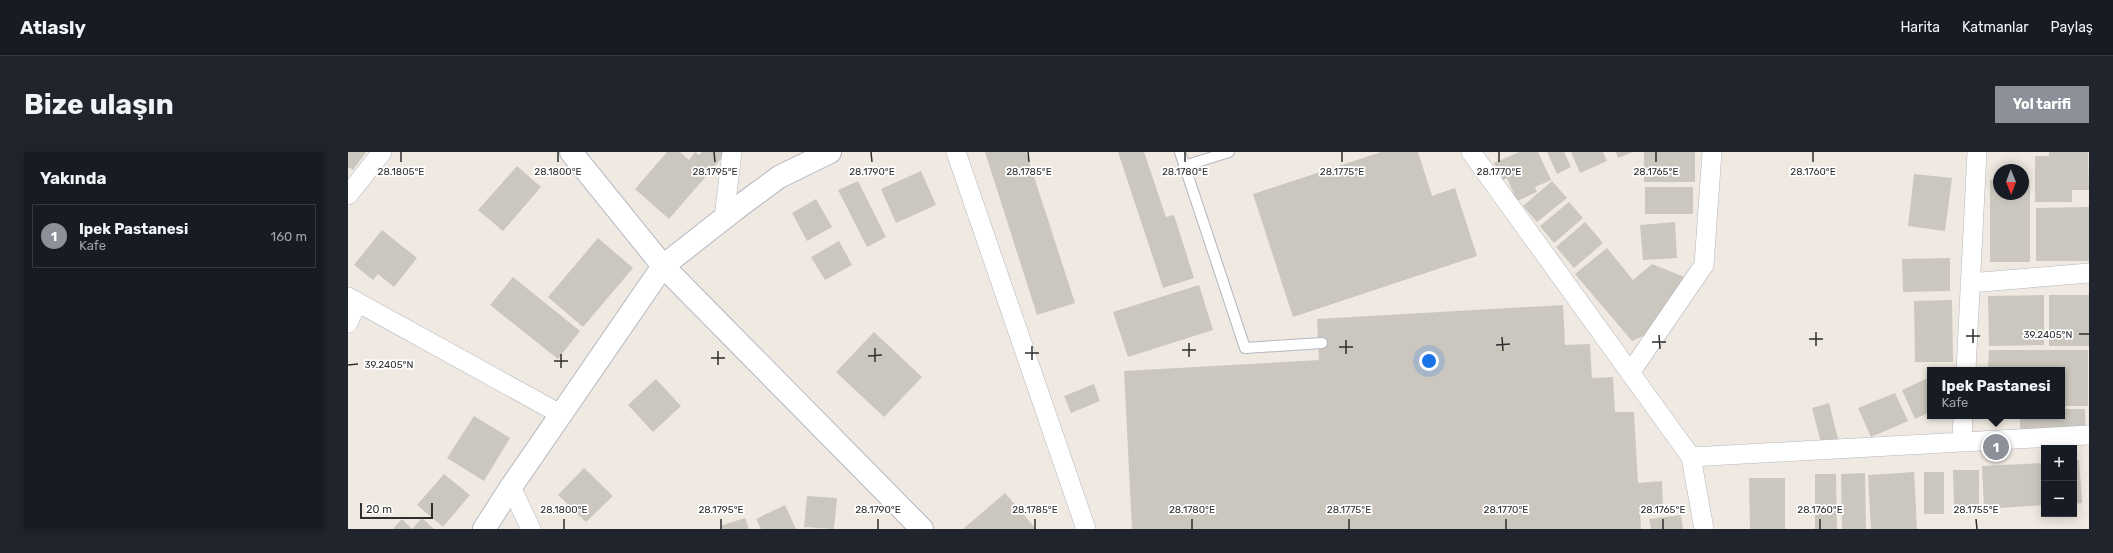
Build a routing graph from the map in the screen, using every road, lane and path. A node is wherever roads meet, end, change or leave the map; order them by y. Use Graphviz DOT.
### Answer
graph roads {
  1 [pos="382,152"];
  2 [pos="571,152"];
  3 [pos="732,152"];
  4 [pos="830,152"];
  5 [pos="956,152"];
  6 [pos="1180,152"];
  7 [pos="1229,152"];
  8 [pos="1471,152"];
  9 [pos="1712,152"];
  10 [pos="1977,152"];
  11 [pos="1184,166"];
  12 [pos="348,195"];
  13 [pos="724,218"];
  14 [pos="663,266"];
  15 [pos="2089,273"];
  16 [pos="1970,283"];
  17 [pos="353,300"];
  18 [pos="348,323"];
  19 [pos="1322,343"];
  20 [pos="1966,367"];
  21 [pos="1630,372"];
  22 [pos="562,415"];
  23 [pos="1964,419"];
  24 [pos="2089,435"];
  25 [pos="1962,442"];
  26 [pos="1691,457"];
  27 [pos="511,487"];
  28 [pos="484,529"];
  29 [pos="531,529"];
  30 [pos="922,529"];
  31 [pos="1086,529"];
  32 [pos="1704,529"];
  1 -- 12 [label="street"];
  2 -- 14 [label="street"];
  3 -- 13 [label="street"];
  4 -- 13 [label="street"];
  5 -- 31 [label="street"];
  6 -- 11 [label="lane"];
  7 -- 11 [label="lane"];
  8 -- 21 [label="street"];
  9 -- 21 [label="street"];
  10 -- 16 [label="street"];
  11 -- 19 [label="lane"];
  13 -- 14 [label="street"];
  14 -- 22 [label="street"];
  14 -- 30 [label="street"];
  15 -- 16 [label="street"];
  16 -- 20 [label="street"];
  17 -- 18 [label="street"];
  17 -- 22 [label="street"];
  21 -- 26 [label="street"];
  22 -- 27 [label="street"];
  23 -- 25 [label="street"];
  24 -- 25 [label="street"];
  25 -- 26 [label="street"];
  26 -- 32 [label="street"];
  27 -- 28 [label="street"];
  27 -- 29 [label="street"];
}
